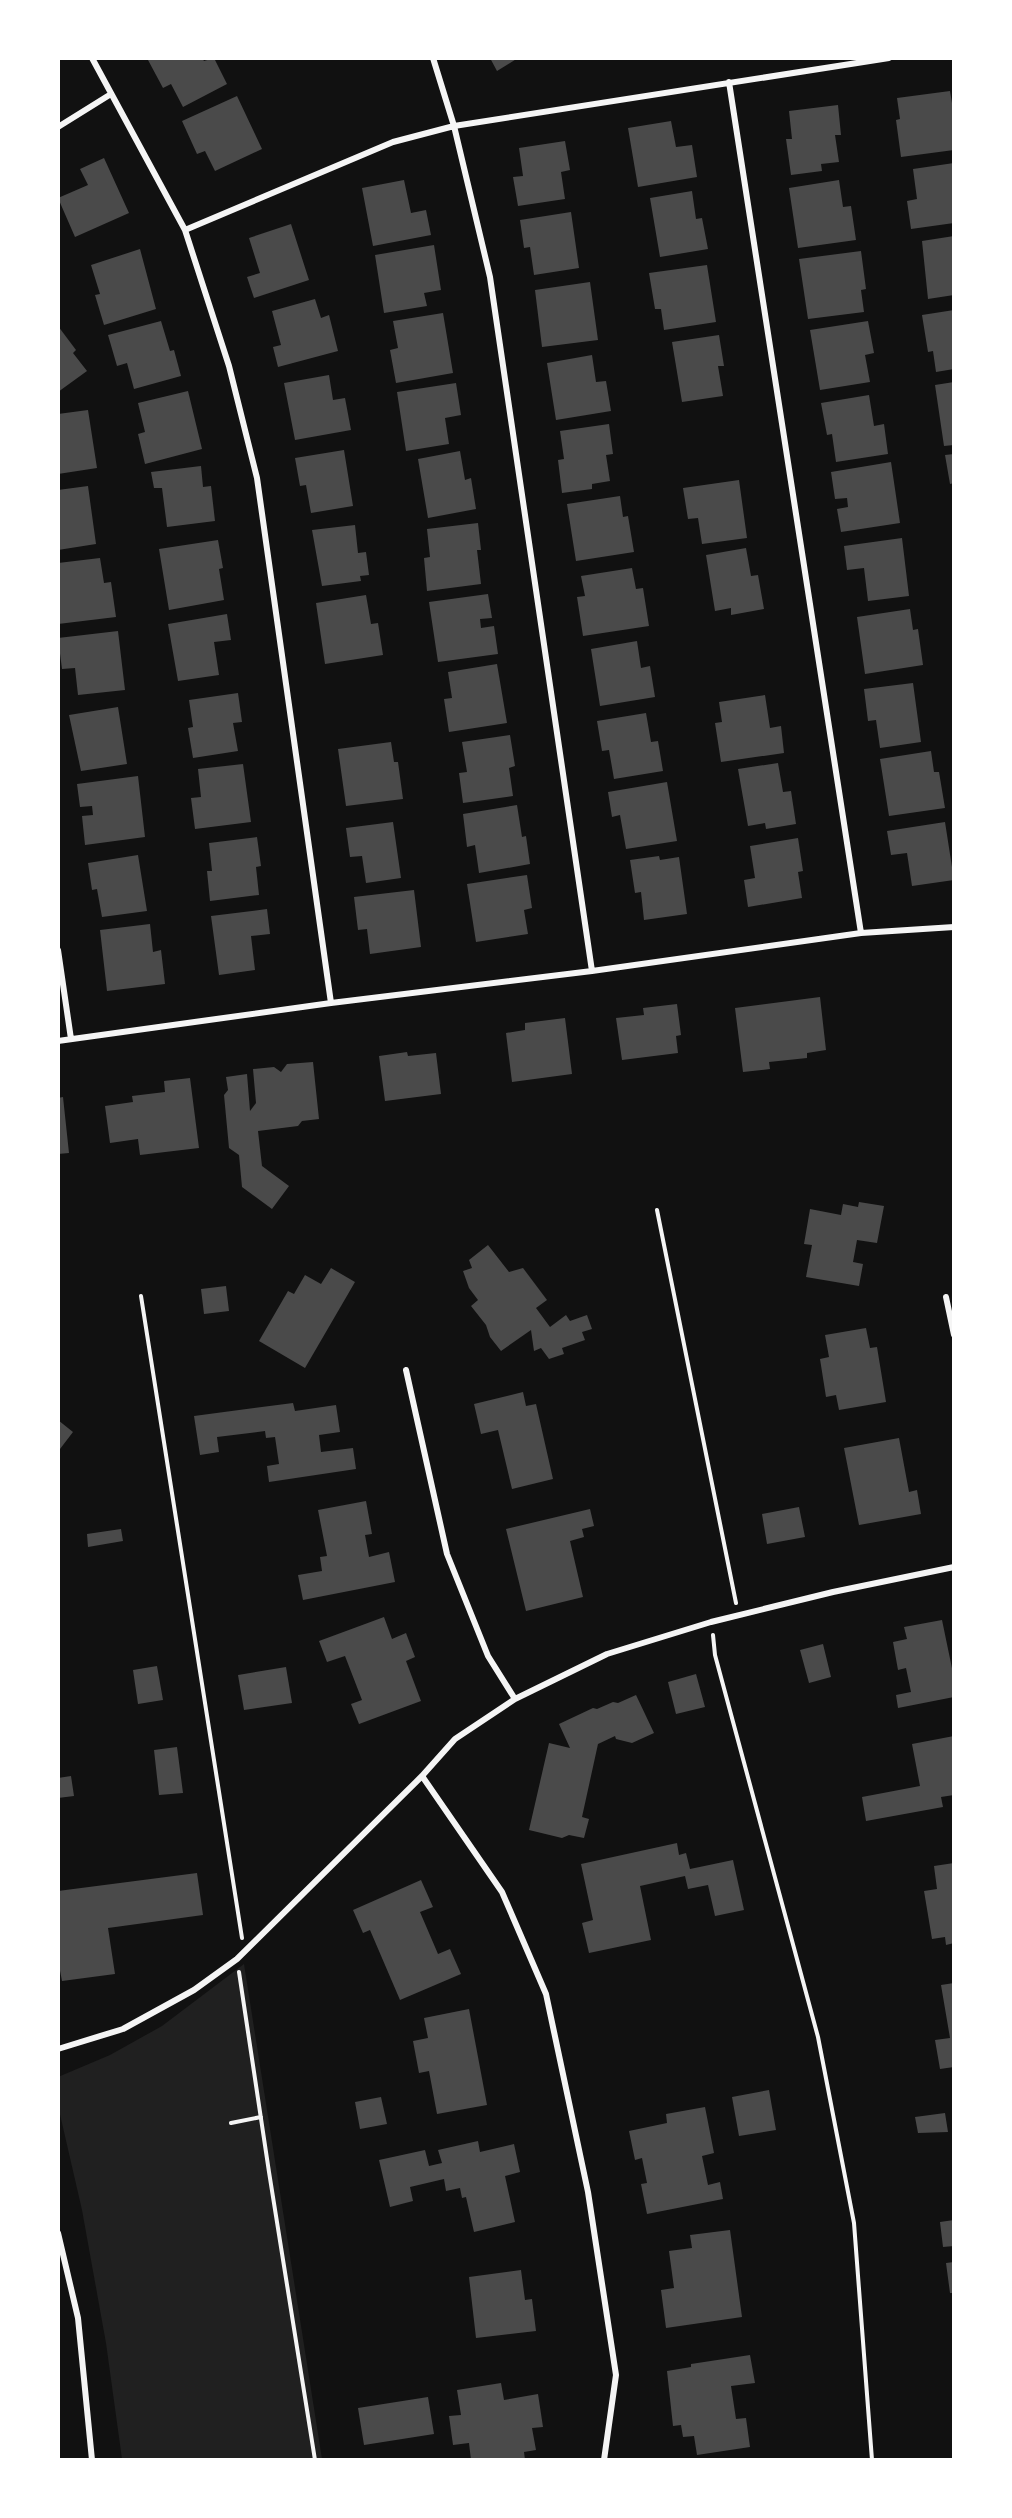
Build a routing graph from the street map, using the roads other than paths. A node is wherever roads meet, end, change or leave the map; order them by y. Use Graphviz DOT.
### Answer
graph roads {
  1 [pos="92,58"];
  2 [pos="433,58"];
  3 [pos="889,58"];
  4 [pos="729,82"];
  5 [pos="111,94"];
  6 [pos="454,126"];
  7 [pos="58,127"];
  8 [pos="185,230"];
  9 [pos="954,927"];
  10 [pos="861,933"];
  11 [pos="58,950"];
  12 [pos="592,971"];
  13 [pos="331,1003"];
  14 [pos="71,1039"];
  15 [pos="58,1041"];
  16 [pos="946,1297"];
  17 [pos="954,1335"];
  18 [pos="406,1370"];
  19 [pos="954,1567"];
  20 [pos="515,1699"];
  21 [pos="422,1776"];
  22 [pos="58,2049"];
  23 [pos="58,2233"];
  24 [pos="92,2460"];
  25 [pos="604,2460"];
  1 -- 5 [label="street"];
  2 -- 6 [label="street"];
  3 -- 4 [label="street"];
  4 -- 6 [label="street"];
  4 -- 10 [label="street"];
  5 -- 7 [label="street"];
  5 -- 8 [label="street"];
  6 -- 8 [label="street"];
  6 -- 12 [label="street"];
  8 -- 13 [label="street"];
  9 -- 10 [label="street"];
  10 -- 12 [label="street"];
  11 -- 14 [label="street"];
  12 -- 13 [label="street"];
  13 -- 14 [label="street"];
  14 -- 15 [label="street"];
  16 -- 17 [label="street"];
  18 -- 20 [label="street"];
  19 -- 20 [label="street"];
  20 -- 21 [label="street"];
  21 -- 22 [label="street"];
  21 -- 25 [label="street"];
  23 -- 24 [label="street"];
}
